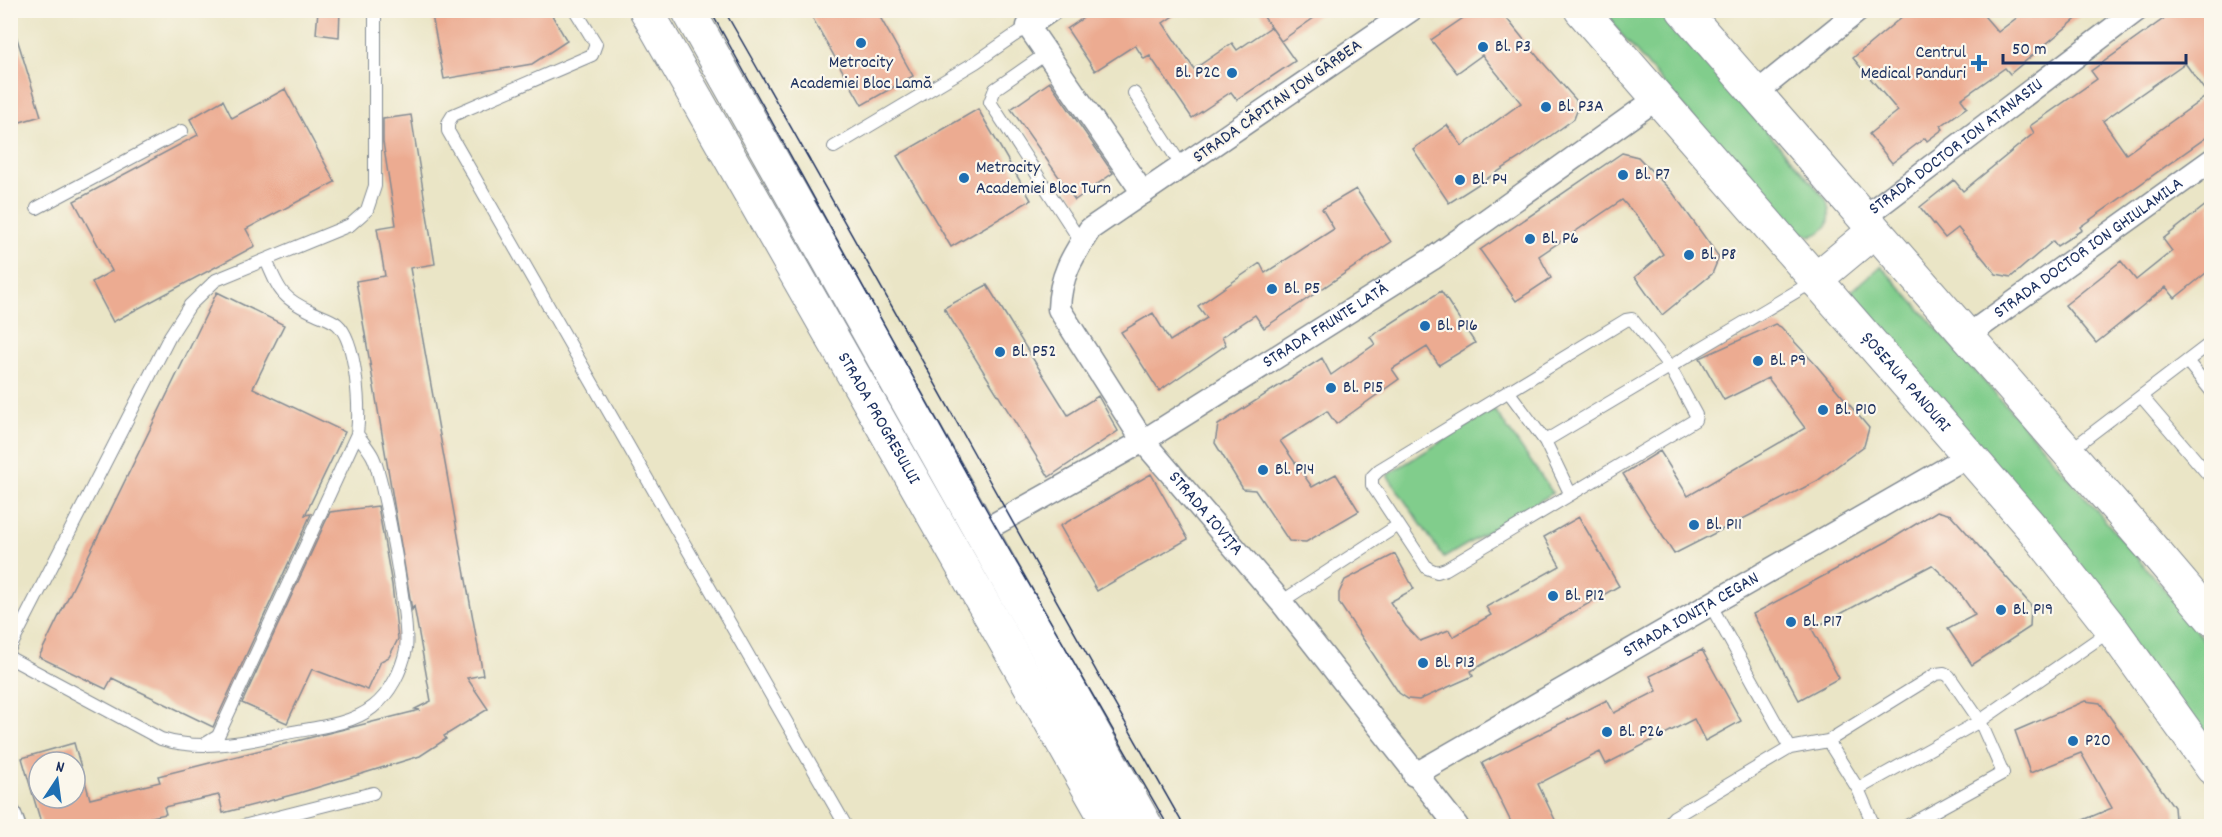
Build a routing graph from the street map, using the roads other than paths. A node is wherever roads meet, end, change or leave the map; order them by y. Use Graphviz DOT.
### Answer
graph roads {
  1 [pos="375,10"];
  2 [pos="575,10"];
  3 [pos="646,10"];
  4 [pos="688,10"];
  5 [pos="1050,10"];
  6 [pos="1411,10"];
  7 [pos="1581,10"];
  8 [pos="1683,10"];
  9 [pos="1859,10"];
  10 [pos="2136,10"];
  11 [pos="1028,26"];
  12 [pos="1047,53"];
  13 [pos="1134,93"];
  14 [pos="1755,94"];
  15 [pos="1656,99"];
  16 [pos="182,131"];
  17 [pos="834,147"];
  18 [pos="2211,160"];
  19 [pos="1183,168"];
  20 [pos="1143,193"];
  21 [pos="37,208"];
  22 [pos="1868,225"];
  23 [pos="1081,242"];
  24 [pos="266,260"];
  25 [pos="1815,280"];
  26 [pos="1967,336"];
  27 [pos="2211,342"];
  28 [pos="2187,361"];
  29 [pos="1670,367"];
  30 [pos="1508,391"];
  31 [pos="2211,392"];
  32 [pos="2141,396"];
  33 [pos="357,434"];
  34 [pos="1143,441"];
  35 [pos="1545,441"];
  36 [pos="2068,452"];
  37 [pos="1968,456"];
  38 [pos="2211,480"];
  39 [pos="1570,493"];
  40 [pos="1397,526"];
  41 [pos="981,532"];
  42 [pos="952,549"];
  43 [pos="1281,602"];
  44 [pos="1710,604"];
  45 [pos="2211,619"];
  46 [pos="2112,629"];
  47 [pos="10,648"];
  48 [pos="10,658"];
  49 [pos="1980,721"];
  50 [pos="1828,741"];
  51 [pos="201,746"];
  52 [pos="1790,748"];
  53 [pos="2211,768"];
  54 [pos="1414,775"];
  55 [pos="1858,789"];
  56 [pos="373,794"];
  57 [pos="10,815"];
  58 [pos="14,826"];
  59 [pos="243,826"];
  60 [pos="846,826"];
  61 [pos="1110,826"];
  62 [pos="1146,826"];
  63 [pos="1457,826"];
  64 [pos="1666,826"];
  65 [pos="1874,826"];
  66 [pos="1907,826"];
  1 -- 24 [label="lane"];
  2 -- 60 [label="lane"];
  3 -- 42 [label="main road, STRADA PROGRESULUI"];
  4 -- 41 [label="main road, STRADA PROGRESULUI"];
  5 -- 11 [label="street"];
  6 -- 19 [label="street, STRADA CĂPITAN ION GÂRBEA"];
  7 -- 15 [label="main road, ȘOSEAUA PANDURI"];
  8 -- 14 [label="main road"];
  9 -- 14 [label="street"];
  10 -- 22 [label="street, STRADA DOCTOR ION ATANASIU"];
  11 -- 12 [label="street"];
  11 -- 17 [label="lane"];
  12 -- 20 [label="street"];
  12 -- 23 [label="lane"];
  13 -- 19 [label="lane"];
  14 -- 22 [label="main road"];
  15 -- 25 [label="main road, ȘOSEAUA PANDURI"];
  15 -- 34 [label="street, STRADA FRUNTE LATĂ"];
  16 -- 21 [label="lane"];
  18 -- 26 [label="street, STRADA DOCTOR ION GHIULAMILA"];
  19 -- 20 [label="street, STRADA CĂPITAN ION GÂRBEA"];
  20 -- 23 [label="street, STRADA IOVIȚA"];
  22 -- 25 [label="main road"];
  22 -- 26 [label="main road"];
  23 -- 34 [label="street, STRADA IOVIȚA"];
  24 -- 33 [label="lane"];
  24 -- 47 [label="lane"];
  25 -- 29 [label="lane"];
  25 -- 37 [label="main road, ȘOSEAUA PANDURI"];
  26 -- 36 [label="main road"];
  27 -- 28 [label="lane"];
  28 -- 31 [label="lane"];
  28 -- 32 [label="lane"];
  29 -- 30 [label="lane"];
  29 -- 35 [label="lane"];
  29 -- 39 [label="lane"];
  30 -- 35 [label="lane"];
  30 -- 40 [label="lane"];
  32 -- 36 [label="lane"];
  32 -- 38 [label="lane"];
  33 -- 51 [label="lane"];
  33 -- 51 [label="lane"];
  34 -- 41 [label="street, STRADA FRUNTE LATĂ"];
  34 -- 43 [label="street, STRADA IOVIȚA"];
  35 -- 39 [label="lane"];
  36 -- 45 [label="main road"];
  37 -- 44 [label="street, STRADA IONIȚA CEGAN"];
  37 -- 46 [label="main road, ȘOSEAUA PANDURI"];
  39 -- 40 [label="lane"];
  40 -- 43 [label="lane"];
  41 -- 42 [label="main road"];
  41 -- 62 [label="main road, STRADA PROGRESULUI"];
  42 -- 61 [label="main road, STRADA PROGRESULUI"];
  43 -- 54 [label="street, STRADA IOVIȚA"];
  44 -- 52 [label="lane"];
  44 -- 54 [label="street, STRADA IONIȚA CEGAN"];
  46 -- 49 [label="lane"];
  46 -- 53 [label="main road, ȘOSEAUA PANDURI"];
  48 -- 51 [label="lane"];
  49 -- 50 [label="lane"];
  49 -- 55 [label="lane"];
  49 -- 66 [label="lane"];
  50 -- 52 [label="lane"];
  50 -- 55 [label="lane"];
  52 -- 64 [label="lane"];
  54 -- 63 [label="street, STRADA IOVIȚA"];
  55 -- 65 [label="lane"];
  56 -- 59 [label="lane"];
  57 -- 58 [label="street"];
}
